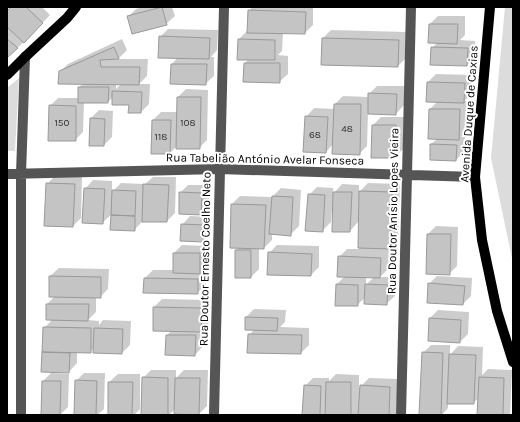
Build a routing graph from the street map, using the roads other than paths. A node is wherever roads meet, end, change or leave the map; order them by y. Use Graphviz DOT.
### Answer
graph roads {
  1 [pos="76,7"];
  2 [pos="224,7"];
  3 [pos="411,7"];
  4 [pos="490,7"];
  5 [pos="25,57"];
  6 [pos="7,76"];
  7 [pos="220,169"];
  8 [pos="7,174"];
  9 [pos="21,174"];
  10 [pos="407,175"];
  11 [pos="475,177"];
  12 [pos="513,362"];
  13 [pos="22,415"];
  14 [pos="214,415"];
  15 [pos="401,415"];
  1 -- 5 [label="main road"];
  2 -- 7 [label="street, Rua Doutor Ernesto Coelho Neto"];
  3 -- 10 [label="street, Rua Doutor Anísio Lopes Vieira"];
  4 -- 11 [label="main road, Avenida Duque de Caxias"];
  5 -- 6 [label="main road"];
  5 -- 9 [label="street"];
  7 -- 9 [label="street, Rua Tabelião António Avelar Fonseca"];
  7 -- 10 [label="street, Rua Tabelião António Avelar Fonseca"];
  7 -- 14 [label="street, Rua Doutor Ernesto Coelho Neto"];
  8 -- 9 [label="street, Rua Tabelião António Avelar Fonseca"];
  9 -- 13 [label="street"];
  10 -- 11 [label="street, Rua Tabelião António Avelar Fonseca"];
  10 -- 15 [label="street, Rua Doutor Anísio Lopes Vieira"];
  11 -- 12 [label="main road, Avenida Duque de Caxias"];
}
